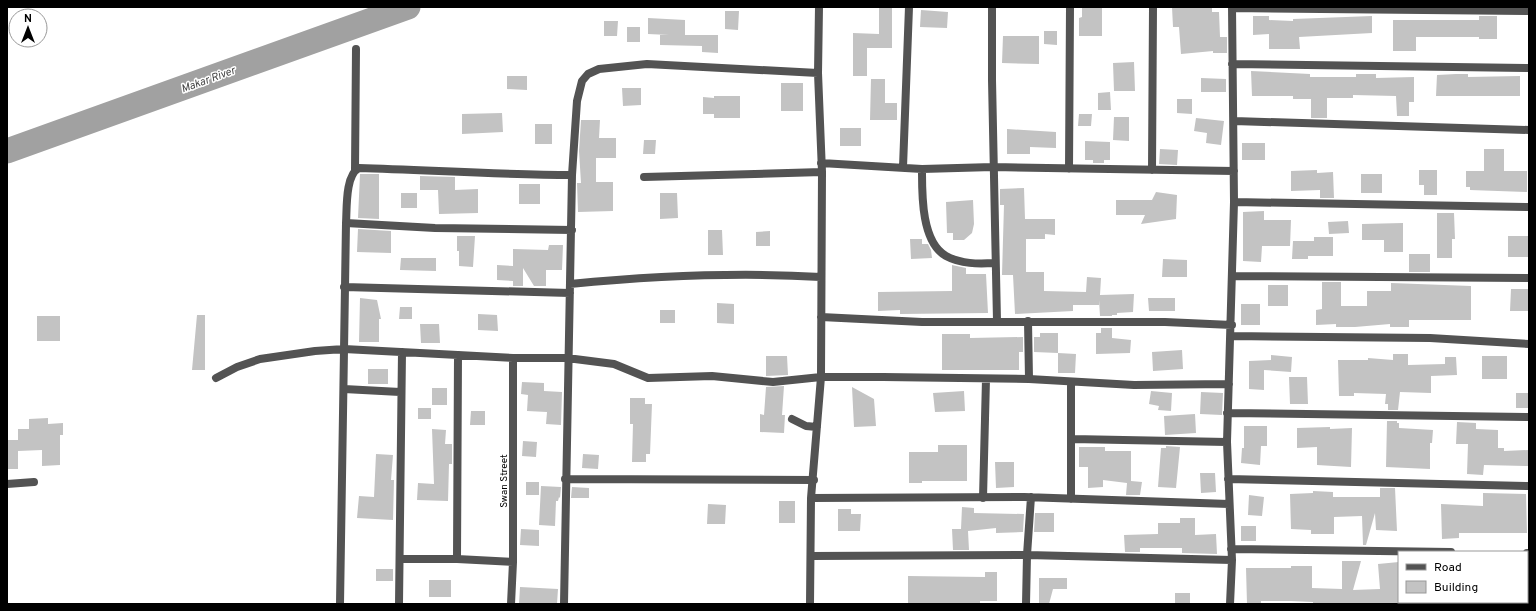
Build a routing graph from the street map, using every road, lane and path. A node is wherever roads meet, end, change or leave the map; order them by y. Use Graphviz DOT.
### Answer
graph roads {
  1 [pos="819,7"];
  2 [pos="908,7"];
  3 [pos="992,7"];
  4 [pos="1070,7"];
  5 [pos="1153,7"];
  6 [pos="1232,7"];
  7 [pos="1529,11"];
  8 [pos="356,50"];
  9 [pos="1232,64"];
  10 [pos="1529,68"];
  11 [pos="818,73"];
  12 [pos="1234,121"];
  13 [pos="1529,130"];
  14 [pos="821,163"];
  15 [pos="903,167"];
  16 [pos="993,167"];
  17 [pos="922,169"];
  18 [pos="1069,169"];
  19 [pos="355,170"];
  20 [pos="1152,170"];
  21 [pos="1234,171"];
  22 [pos="822,172"];
  23 [pos="572,175"];
  24 [pos="644,177"];
  25 [pos="1234,202"];
  26 [pos="1529,207"];
  27 [pos="346,223"];
  28 [pos="572,230"];
  29 [pos="994,263"];
  30 [pos="1233,276"];
  31 [pos="821,277"];
  32 [pos="1529,278"];
  33 [pos="570,284"];
  34 [pos="344,287"];
  35 [pos="570,293"];
  36 [pos="821,317"];
  37 [pos="997,321"];
  38 [pos="1028,321"];
  39 [pos="1232,325"];
  40 [pos="1231,336"];
  41 [pos="1529,344"];
  42 [pos="344,349"];
  43 [pos="402,352"];
  44 [pos="458,355"];
  45 [pos="513,358"];
  46 [pos="567,358"];
  47 [pos="821,377"];
  48 [pos="216,378"];
  49 [pos="986,379"];
  50 [pos="1029,379"];
  51 [pos="1071,382"];
  52 [pos="1229,384"];
  53 [pos="344,389"];
  54 [pos="400,392"];
  55 [pos="1227,413"];
  56 [pos="1529,417"];
  57 [pos="792,419"];
  58 [pos="817,427"];
  59 [pos="1072,439"];
  60 [pos="1227,442"];
  61 [pos="565,479"];
  62 [pos="1228,479"];
  63 [pos="814,480"];
  64 [pos="34,482"];
  65 [pos="7,484"];
  66 [pos="1529,486"];
  67 [pos="1031,497"];
  68 [pos="812,498"];
  69 [pos="983,498"];
  70 [pos="1071,499"];
  71 [pos="1229,504"];
  72 [pos="1231,549"];
  73 [pos="1398,551"];
  74 [pos="1027,555"];
  75 [pos="811,556"];
  76 [pos="400,559"];
  77 [pos="457,559"];
  78 [pos="1232,560"];
  79 [pos="513,562"];
  80 [pos="340,604"];
  81 [pos="399,604"];
  82 [pos="511,604"];
  83 [pos="564,604"];
  84 [pos="810,604"];
  85 [pos="1026,604"];
  86 [pos="1230,604"];
  1 -- 11 [label="street"];
  2 -- 15 [label="street"];
  3 -- 16 [label="street"];
  4 -- 18 [label="street"];
  5 -- 20 [label="street"];
  6 -- 7 [label="street"];
  6 -- 9 [label="street"];
  8 -- 19 [label="street"];
  9 -- 10 [label="street"];
  9 -- 12 [label="street"];
  11 -- 14 [label="street"];
  11 -- 23 [label="street"];
  12 -- 13 [label="street"];
  12 -- 21 [label="street"];
  14 -- 15 [label="street"];
  14 -- 22 [label="street"];
  15 -- 17 [label="street"];
  16 -- 17 [label="street"];
  16 -- 18 [label="street"];
  16 -- 29 [label="street"];
  17 -- 29 [label="street"];
  18 -- 20 [label="street"];
  19 -- 23 [label="street"];
  19 -- 27 [label="street"];
  20 -- 21 [label="street"];
  21 -- 25 [label="street"];
  22 -- 24 [label="street"];
  22 -- 31 [label="street"];
  23 -- 28 [label="street"];
  25 -- 26 [label="street"];
  25 -- 30 [label="street"];
  27 -- 28 [label="street"];
  27 -- 34 [label="street"];
  28 -- 33 [label="street"];
  29 -- 37 [label="street"];
  30 -- 32 [label="street"];
  30 -- 39 [label="street"];
  31 -- 33 [label="street"];
  31 -- 36 [label="street"];
  33 -- 35 [label="street"];
  34 -- 35 [label="street"];
  34 -- 42 [label="street"];
  35 -- 46 [label="street"];
  36 -- 37 [label="street"];
  36 -- 47 [label="street"];
  37 -- 38 [label="street"];
  38 -- 39 [label="street"];
  38 -- 50 [label="street"];
  39 -- 40 [label="street"];
  40 -- 41 [label="street"];
  40 -- 52 [label="street"];
  42 -- 43 [label="street"];
  42 -- 48 [label="street"];
  42 -- 53 [label="street"];
  43 -- 44 [label="street"];
  43 -- 54 [label="street"];
  44 -- 45 [label="street"];
  44 -- 77 [label="street"];
  45 -- 46 [label="street"];
  45 -- 79 [label="street, Swan Street"];
  46 -- 47 [label="street"];
  46 -- 61 [label="street"];
  47 -- 49 [label="street"];
  47 -- 58 [label="street"];
  49 -- 50 [label="street"];
  49 -- 69 [label="street"];
  50 -- 51 [label="street"];
  51 -- 52 [label="street"];
  51 -- 59 [label="street"];
  52 -- 55 [label="street"];
  53 -- 54 [label="street"];
  53 -- 80 [label="street"];
  54 -- 76 [label="street"];
  55 -- 56 [label="street"];
  55 -- 60 [label="street"];
  57 -- 58 [label="street"];
  58 -- 63 [label="street"];
  59 -- 60 [label="street"];
  59 -- 70 [label="street"];
  60 -- 62 [label="street"];
  61 -- 63 [label="street"];
  61 -- 83 [label="street"];
  62 -- 66 [label="street"];
  62 -- 71 [label="street"];
  63 -- 68 [label="street"];
  64 -- 65 [label="street"];
  67 -- 69 [label="street"];
  67 -- 70 [label="street"];
  67 -- 74 [label="street"];
  68 -- 69 [label="street"];
  68 -- 75 [label="street"];
  70 -- 71 [label="street"];
  71 -- 72 [label="street"];
  72 -- 73 [label="street"];
  72 -- 78 [label="street"];
  74 -- 75 [label="street"];
  74 -- 78 [label="street"];
  74 -- 85 [label="street"];
  75 -- 84 [label="street"];
  76 -- 77 [label="street"];
  76 -- 81 [label="street"];
  77 -- 79 [label="street"];
  78 -- 86 [label="street"];
  79 -- 82 [label="street, Swan Street"];
}
